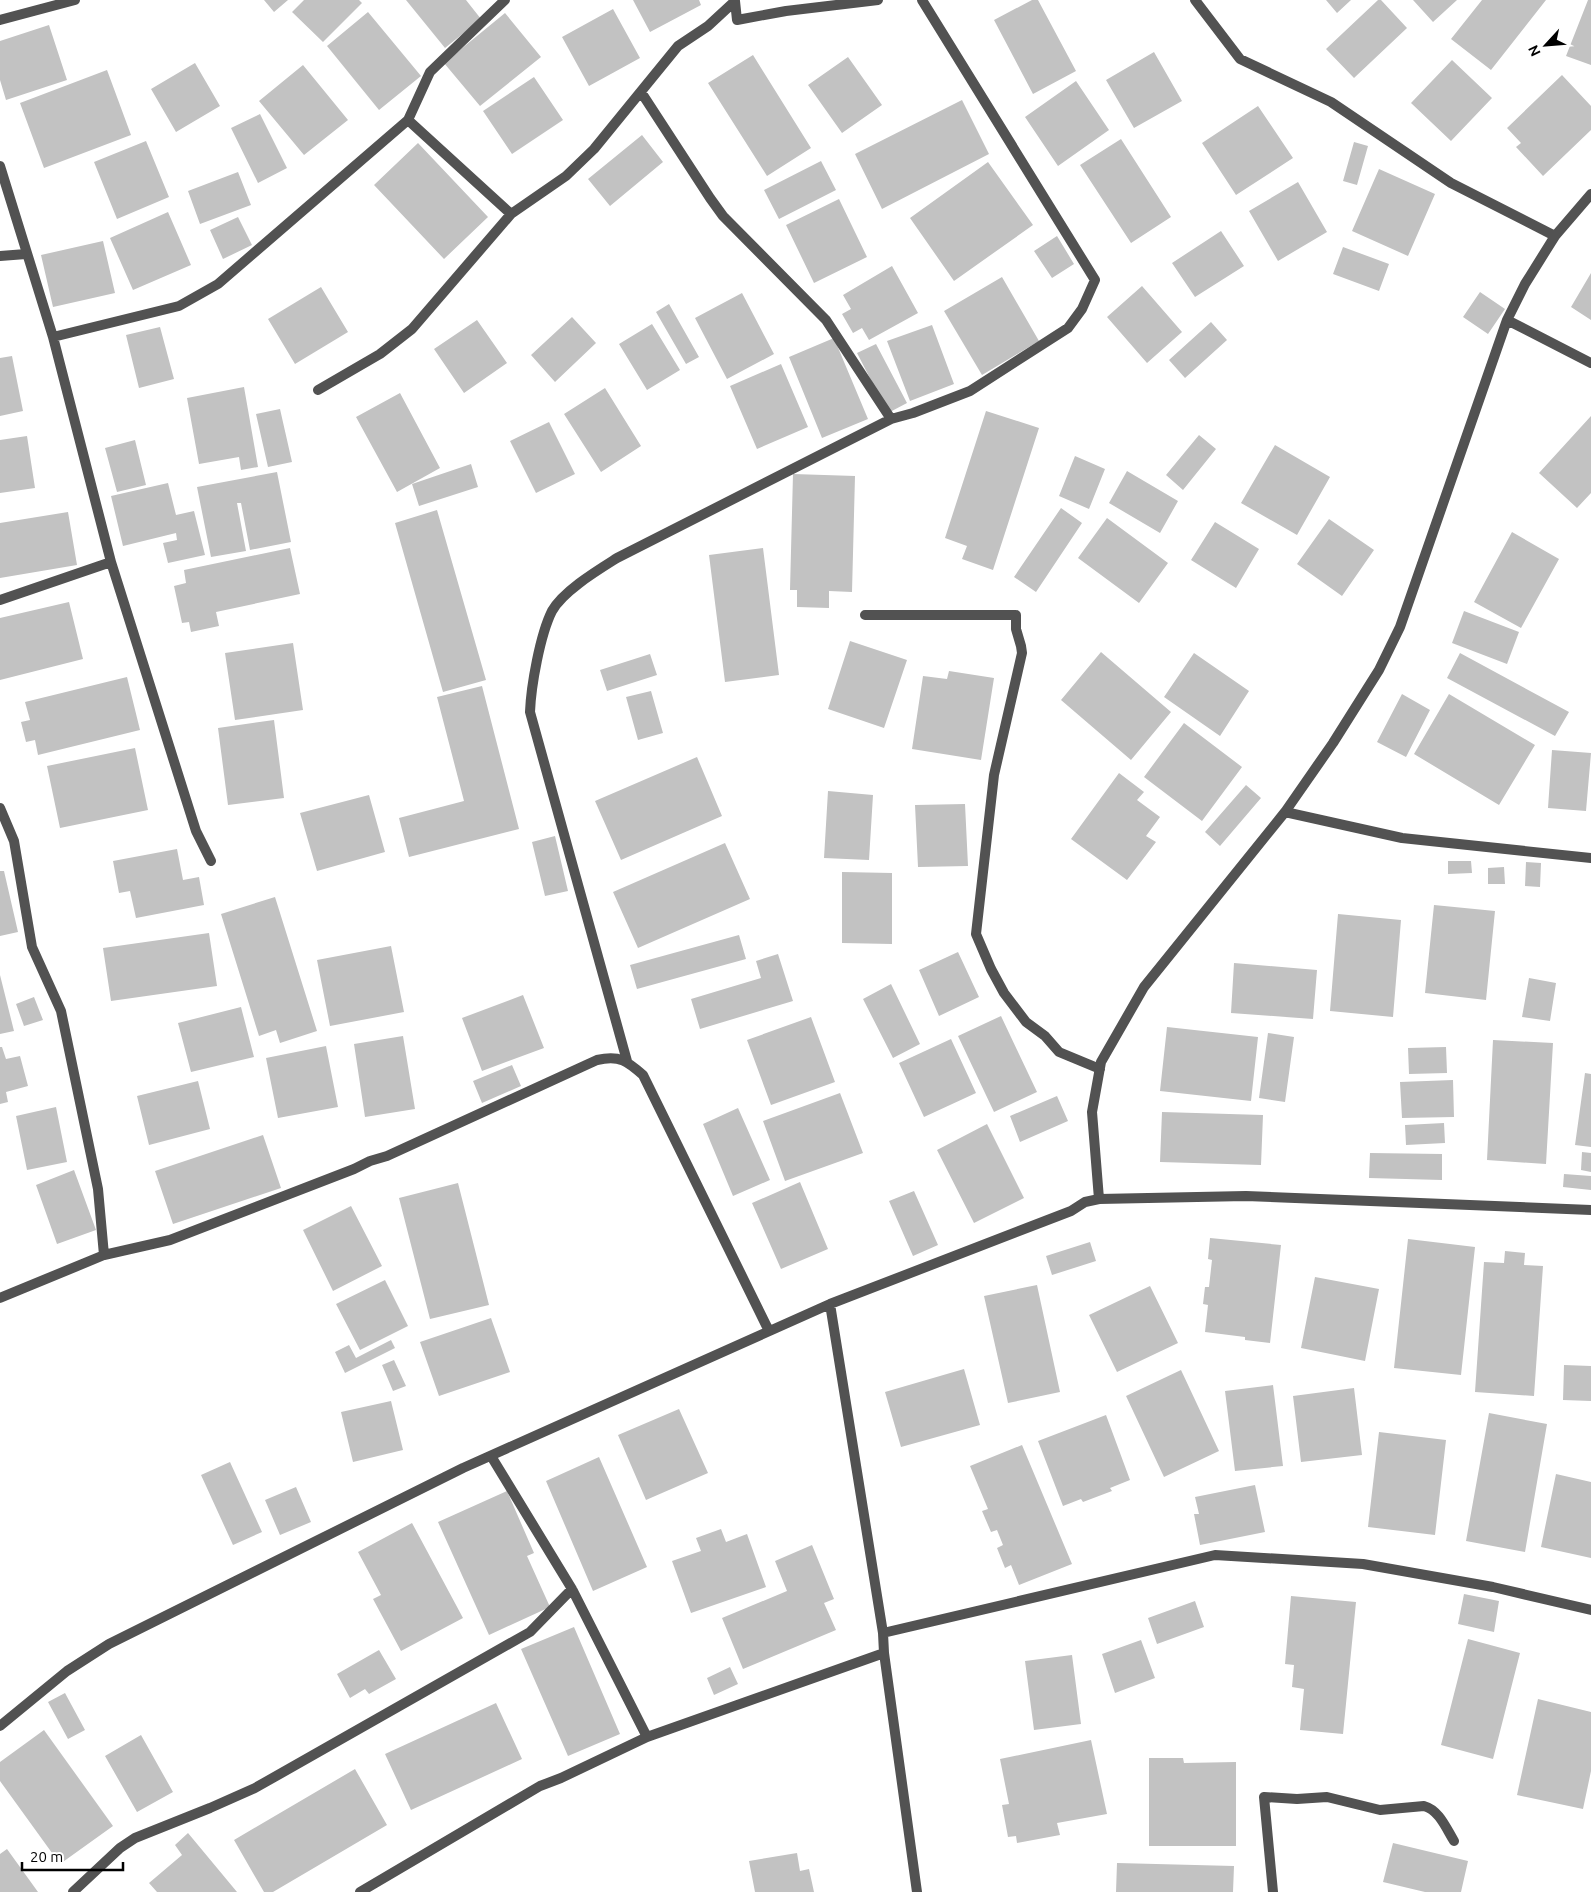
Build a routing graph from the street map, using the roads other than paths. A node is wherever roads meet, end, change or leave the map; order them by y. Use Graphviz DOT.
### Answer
graph roads {
  1 [pos="75,0"];
  2 [pos="504,0"];
  3 [pos="878,0"];
  4 [pos="922,0"];
  5 [pos="1195,0"];
  6 [pos="734,1"];
  7 [pos="0,20"];
  8 [pos="641,92"];
  9 [pos="408,120"];
  10 [pos="0,166"];
  11 [pos="1591,194"];
  12 [pos="511,214"];
  13 [pos="1555,236"];
  14 [pos="26,254"];
  15 [pos="0,256"];
  16 [pos="1507,320"];
  17 [pos="53,336"];
  18 [pos="1591,363"];
  19 [pos="318,390"];
  20 [pos="891,419"];
  21 [pos="111,562"];
  22 [pos="0,600"];
  23 [pos="865,615"];
  24 [pos="0,808"];
  25 [pos="1285,812"];
  26 [pos="1591,858"];
  27 [pos="211,861"];
  28 [pos="627,1061"];
  29 [pos="1100,1069"];
  30 [pos="1099,1199"];
  31 [pos="1591,1210"];
  32 [pos="104,1255"];
  33 [pos="0,1298"];
  34 [pos="830,1304"];
  35 [pos="770,1331"];
  36 [pos="491,1456"];
  37 [pos="572,1588"];
  38 [pos="1591,1610"];
  39 [pos="883,1633"];
  40 [pos="884,1653"];
  41 [pos="0,1726"];
  42 [pos="647,1737"];
  43 [pos="1454,1841"];
  44 [pos="73,1892"];
  45 [pos="360,1892"];
  46 [pos="917,1892"];
  47 [pos="1273,1892"];
  1 -- 7 [label="street"];
  2 -- 9 [label="street"];
  3 -- 6 [label="street"];
  4 -- 20 [label="street"];
  5 -- 13 [label="street"];
  6 -- 8 [label="street"];
  8 -- 12 [label="street"];
  8 -- 20 [label="street"];
  9 -- 12 [label="street"];
  9 -- 17 [label="street"];
  10 -- 14 [label="street"];
  11 -- 13 [label="street"];
  12 -- 19 [label="street"];
  13 -- 16 [label="street"];
  14 -- 15 [label="street"];
  14 -- 17 [label="street"];
  16 -- 18 [label="street"];
  16 -- 25 [label="street"];
  17 -- 21 [label="street"];
  20 -- 28 [label="street"];
  21 -- 22 [label="street"];
  21 -- 27 [label="street"];
  23 -- 29 [label="street"];
  24 -- 32 [label="street"];
  25 -- 26 [label="street"];
  25 -- 29 [label="street"];
  28 -- 32 [label="street"];
  28 -- 35 [label="street"];
  29 -- 30 [label="street"];
  30 -- 31 [label="street"];
  30 -- 34 [label="street"];
  32 -- 33 [label="street"];
  34 -- 35 [label="street"];
  34 -- 39 [label="street"];
  35 -- 36 [label="street"];
  36 -- 37 [label="street"];
  36 -- 41 [label="street"];
  37 -- 42 [label="street"];
  37 -- 44 [label="street"];
  38 -- 39 [label="street"];
  39 -- 40 [label="street"];
  40 -- 42 [label="street"];
  40 -- 46 [label="street"];
  42 -- 45 [label="street"];
  43 -- 47 [label="street"];
}
